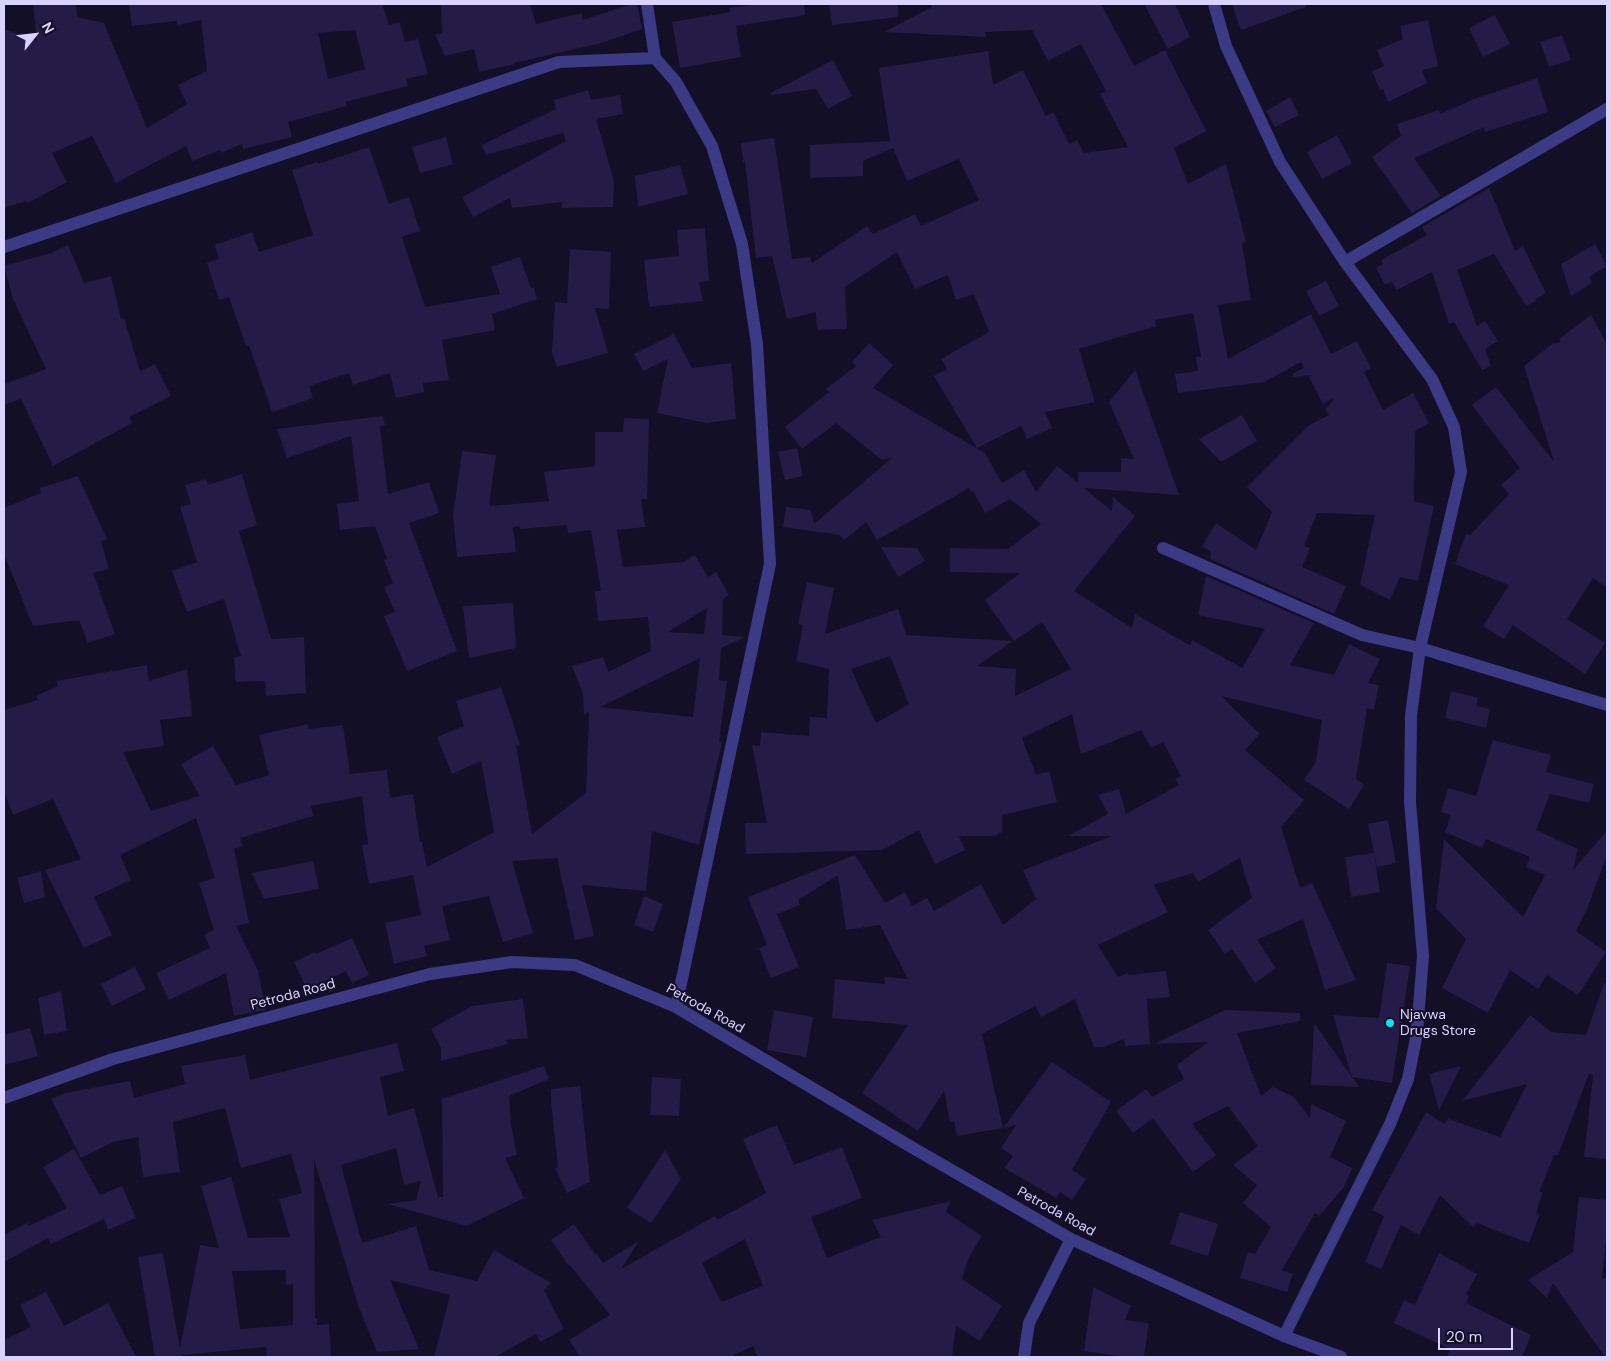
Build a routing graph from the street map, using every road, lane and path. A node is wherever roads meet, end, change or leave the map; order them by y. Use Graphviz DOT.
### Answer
graph roads {
  1 [pos="647,4"];
  2 [pos="1214,4"];
  3 [pos="655,58"];
  4 [pos="1607,109"];
  5 [pos="4,247"];
  6 [pos="1345,262"];
  7 [pos="1163,548"];
  8 [pos="1420,648"];
  9 [pos="1607,705"];
  10 [pos="676,1007"];
  11 [pos="4,1098"];
  12 [pos="1070,1239"];
  13 [pos="1284,1336"];
  14 [pos="1024,1357"];
  15 [pos="1341,1357"];
  1 -- 3 [label="street"];
  2 -- 6 [label="street"];
  3 -- 5 [label="street"];
  3 -- 10 [label="street"];
  4 -- 6 [label="street"];
  6 -- 8 [label="street"];
  7 -- 8 [label="street"];
  8 -- 9 [label="street"];
  8 -- 13 [label="street"];
  10 -- 11 [label="street, Petroda Road"];
  10 -- 12 [label="street, Petroda Road"];
  12 -- 13 [label="street, Petroda Road"];
  12 -- 14 [label="street"];
  13 -- 15 [label="street, Petroda Road"];
}
